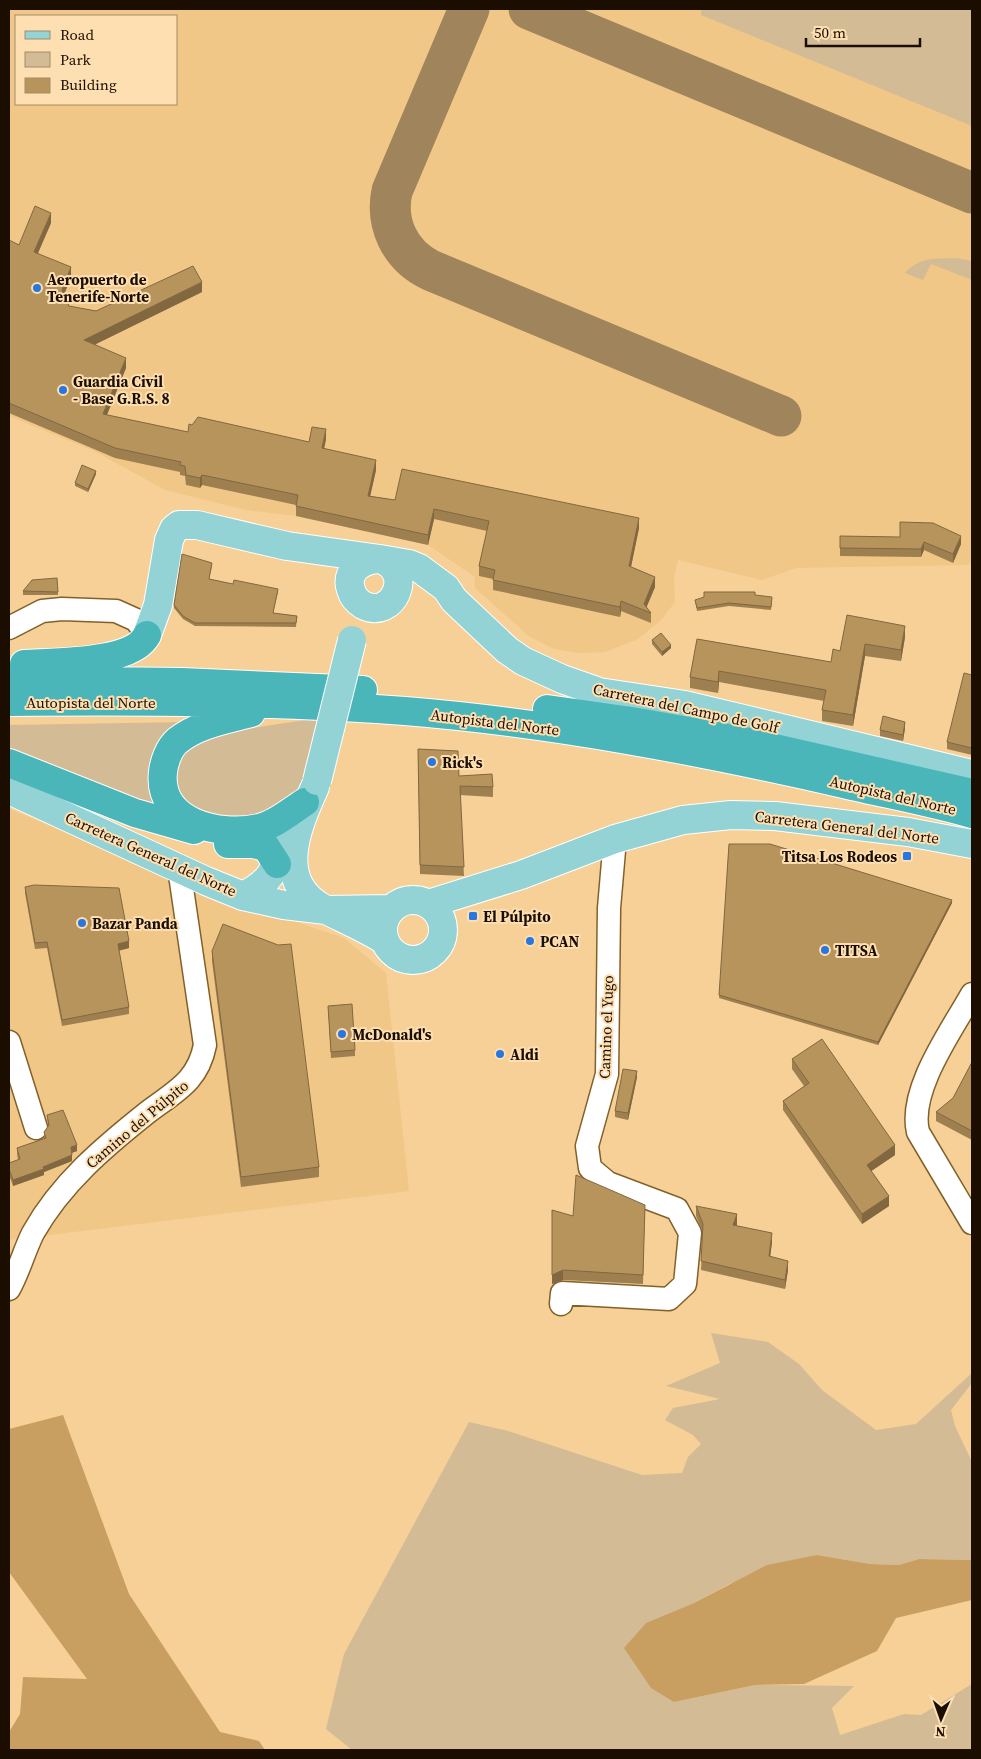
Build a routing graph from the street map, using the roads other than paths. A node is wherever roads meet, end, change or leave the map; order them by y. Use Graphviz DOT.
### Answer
graph roads {
  1 [pos="378,559"];
  2 [pos="397,593"];
  3 [pos="160,597"];
  4 [pos="454,600"];
  5 [pos="365,606"];
  6 [pos="116,611"];
  7 [pos="9,628"];
  8 [pos="147,635"];
  9 [pos="9,666"];
  10 [pos="9,680"];
  11 [pos="9,702"];
  12 [pos="281,705"];
  13 [pos="9,763"];
  14 [pos="972,774"];
  15 [pos="9,790"];
  16 [pos="972,793"];
  17 [pos="305,804"];
  18 [pos="135,813"];
  19 [pos="972,814"];
  20 [pos="614,839"];
  21 [pos="972,844"];
  22 [pos="277,864"];
  23 [pos="178,868"];
  24 [pos="521,874"];
  25 [pos="206,882"];
  26 [pos="243,896"];
  27 [pos="428,904"];
  28 [pos="284,905"];
  29 [pos="391,909"];
  30 [pos="186,910"];
  31 [pos="326,910"];
  32 [pos="443,928"];
  33 [pos="384,940"];
  34 [pos="972,994"];
  35 [pos="9,1042"];
  36 [pos="36,1128"];
  37 [pos="972,1223"];
  38 [pos="9,1289"];
  39 [pos="561,1304"];
  1 -- 2 [label="main road"];
  1 -- 3 [label="main road, Carretera del Campo de Golf"];
  1 -- 4 [label="main road, Carretera del Campo de Golf"];
  1 -- 5 [label="main road"];
  2 -- 4 [label="main road, Carretera del Campo de Golf"];
  2 -- 5 [label="main road"];
  3 -- 6 [label="street"];
  3 -- 8 [label="main road, Carretera del Campo de Golf"];
  4 -- 14 [label="main road, Carretera del Campo de Golf"];
  5 -- 17 [label="main road, bridge"];
  6 -- 7 [label="street"];
  6 -- 8 [label="street"];
  8 -- 9 [label="highway"];
  10 -- 16 [label="highway, Autopista del Norte"];
  11 -- 12 [label="highway, Autopista del Norte"];
  12 -- 17 [label="highway"];
  12 -- 19 [label="highway, Autopista del Norte"];
  13 -- 18 [label="highway"];
  15 -- 23 [label="main road, Carretera General del Norte"];
  17 -- 18 [label="highway"];
  17 -- 22 [label="main road"];
  17 -- 31 [label="main road"];
  18 -- 22 [label="highway"];
  20 -- 21 [label="main road, Carretera General del Norte"];
  20 -- 24 [label="main road, Carretera General del Norte"];
  20 -- 39 [label="street, Camino el Yugo"];
  22 -- 26 [label="main road"];
  22 -- 28 [label="main road"];
  23 -- 25 [label="main road, Carretera General del Norte"];
  23 -- 30 [label="street, Camino del Púlpito"];
  24 -- 27 [label="main road, Carretera General del Norte"];
  24 -- 32 [label="main road, Carretera General del Norte"];
  25 -- 26 [label="main road, Carretera General del Norte"];
  25 -- 30 [label="street"];
  26 -- 28 [label="main road, Carretera General del Norte"];
  27 -- 29 [label="main road"];
  27 -- 32 [label="main road"];
  28 -- 31 [label="main road, Carretera General del Norte"];
  29 -- 31 [label="main road, Carretera General del Norte"];
  29 -- 33 [label="main road"];
  30 -- 38 [label="street, Camino del Púlpito"];
  31 -- 33 [label="main road, Carretera General del Norte"];
  32 -- 33 [label="main road"];
  34 -- 37 [label="street"];
  35 -- 36 [label="street"];
}
